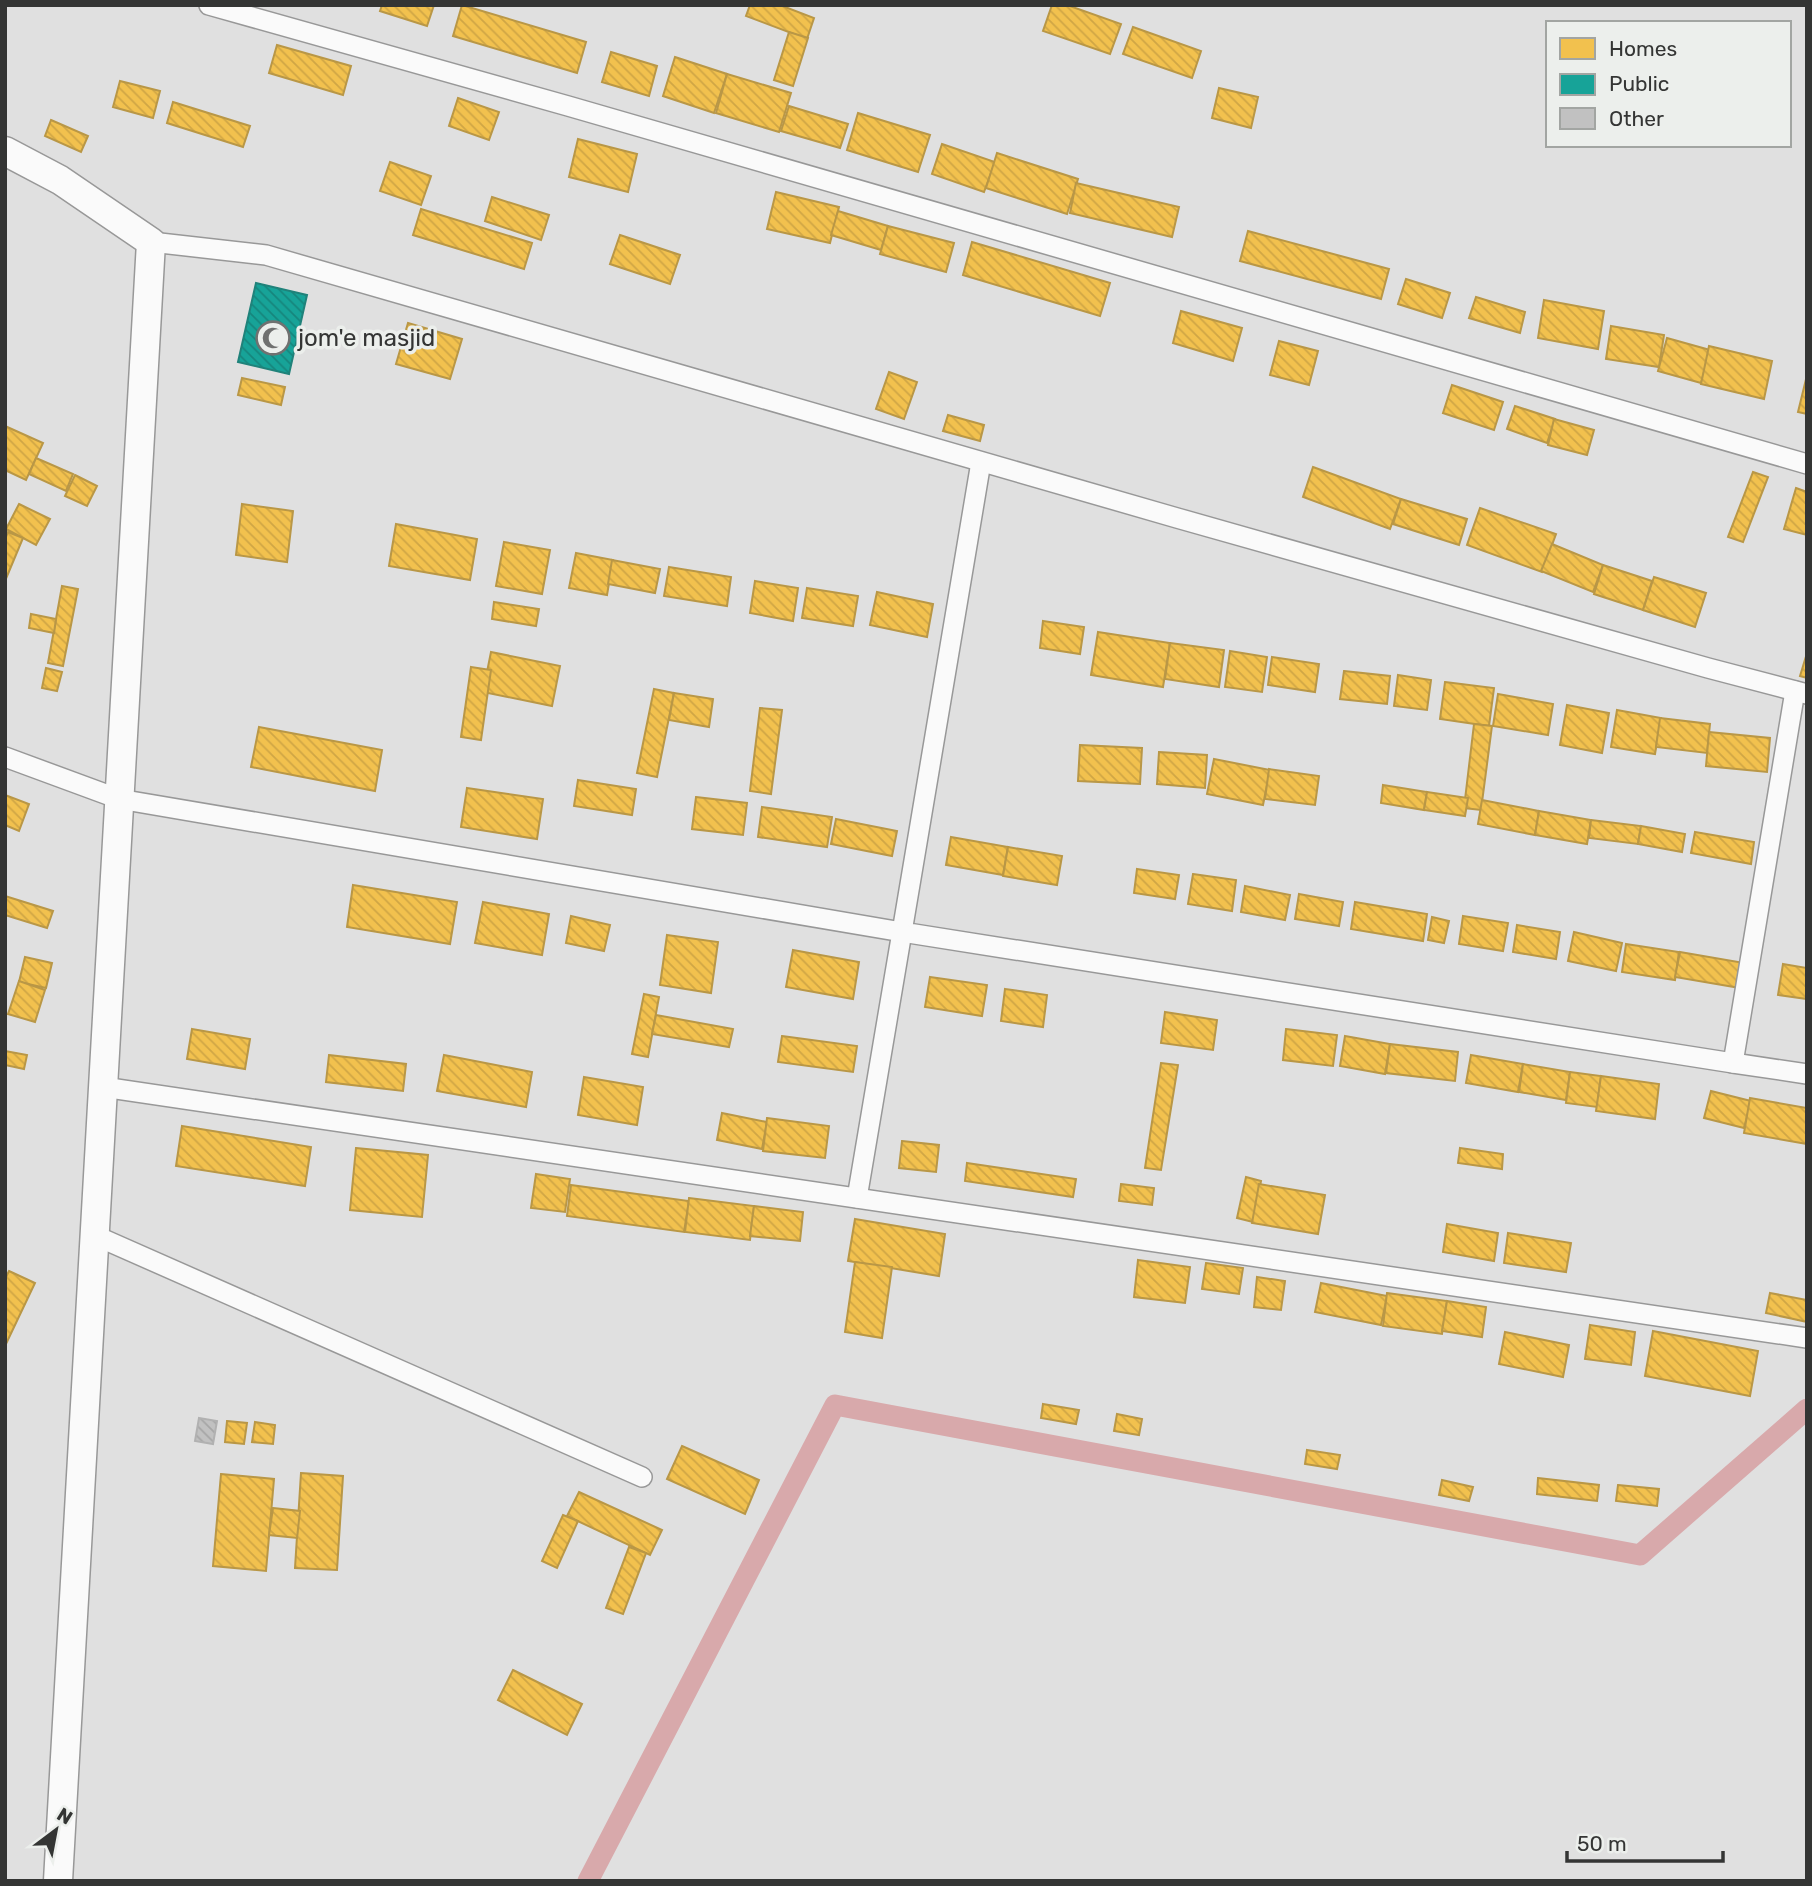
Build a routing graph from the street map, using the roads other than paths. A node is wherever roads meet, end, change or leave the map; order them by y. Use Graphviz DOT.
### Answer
graph roads {
  1 [pos="209,5"];
  2 [pos="5,151"];
  3 [pos="150,242"];
  4 [pos="981,461"];
  5 [pos="1807,464"];
  6 [pos="1801,693"];
  7 [pos="5,758"];
  8 [pos="119,799"];
  9 [pos="902,932"];
  10 [pos="1733,1063"];
  11 [pos="1807,1074"];
  12 [pos="103,1087"];
  13 [pos="858,1198"];
  14 [pos="94,1235"];
  15 [pos="1807,1338"];
  16 [pos="642,1477"];
  17 [pos="58,1881"];
  1 -- 5 [label="street"];
  2 -- 3 [label="street"];
  3 -- 4 [label="street"];
  3 -- 8 [label="street"];
  4 -- 6 [label="street"];
  4 -- 9 [label="street"];
  6 -- 10 [label="street"];
  7 -- 8 [label="street"];
  8 -- 9 [label="street"];
  8 -- 12 [label="street"];
  9 -- 10 [label="street"];
  9 -- 13 [label="street"];
  10 -- 11 [label="street"];
  12 -- 13 [label="street"];
  12 -- 14 [label="street"];
  13 -- 15 [label="street"];
  14 -- 16 [label="street"];
  14 -- 17 [label="street"];
}
